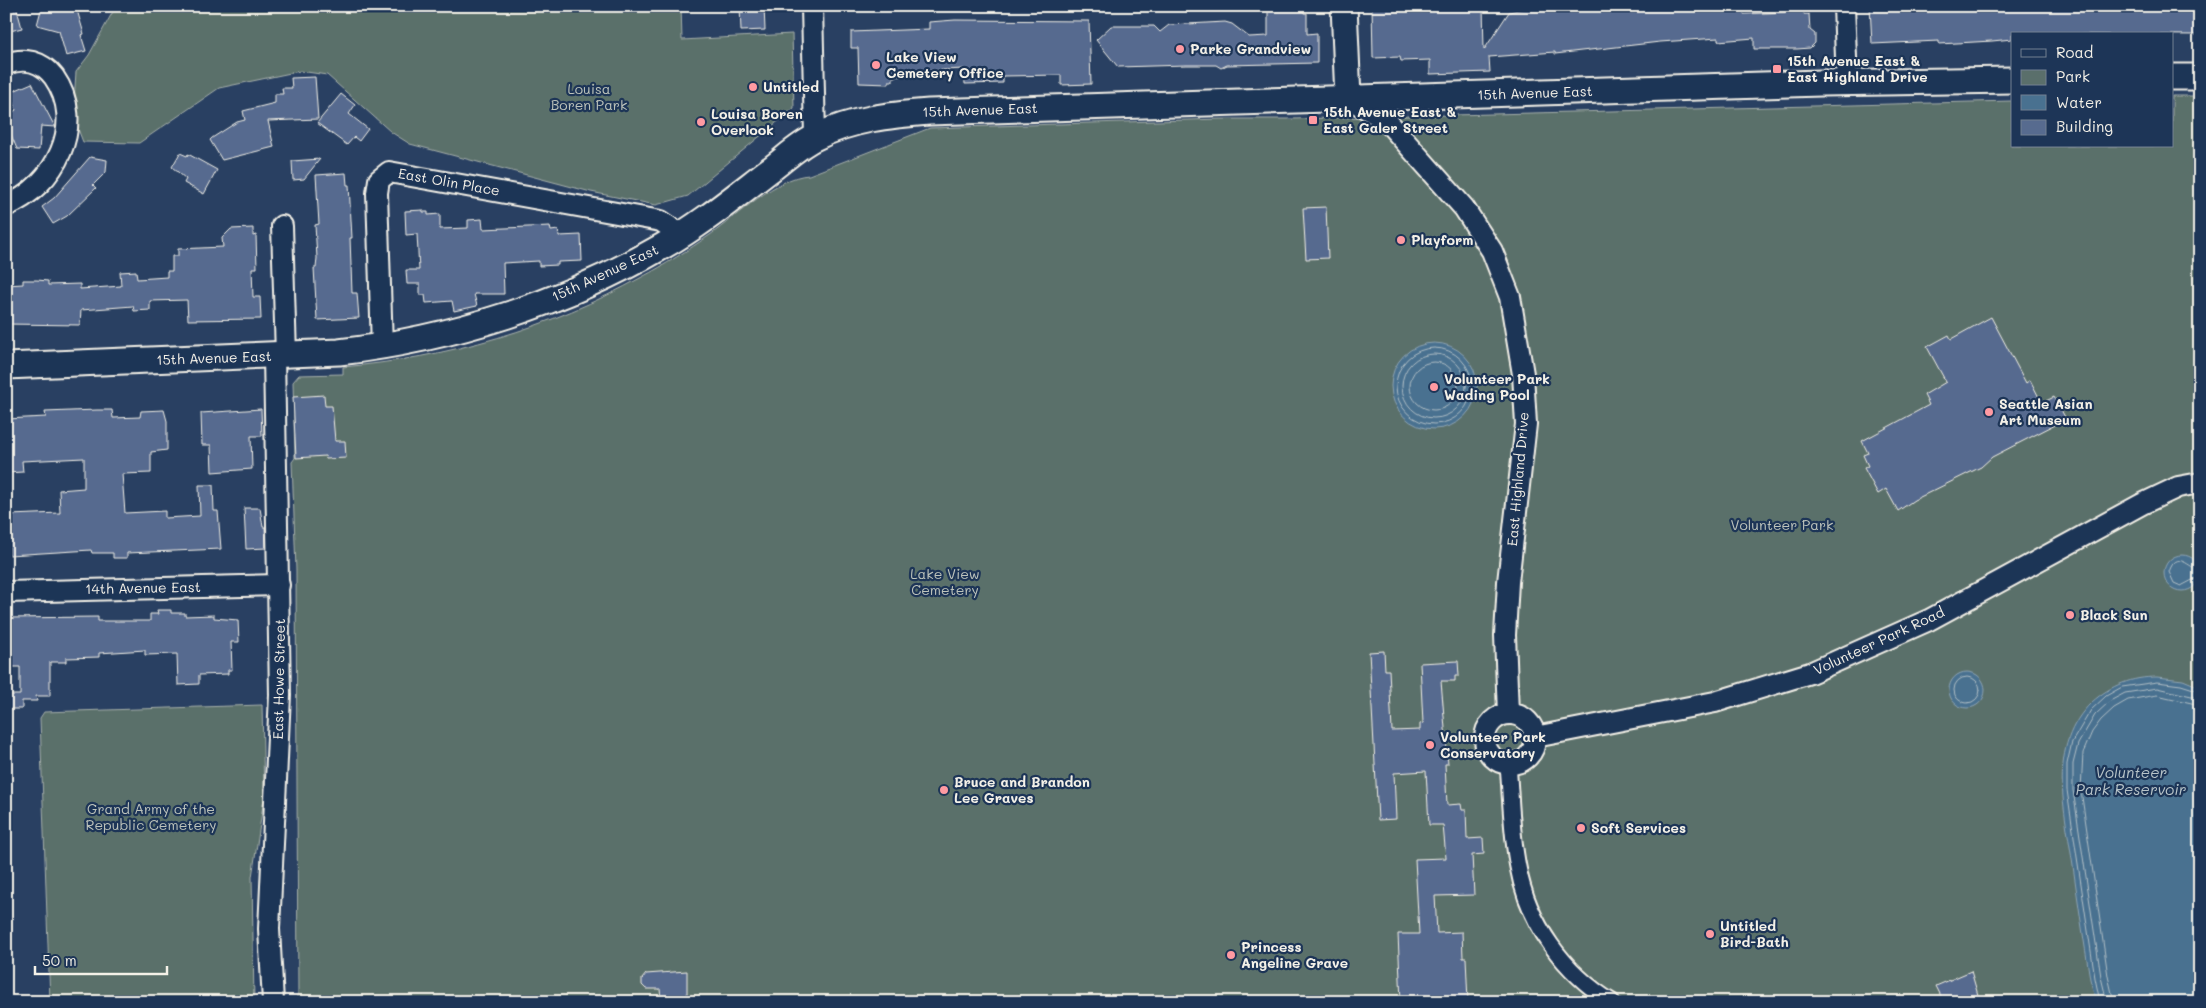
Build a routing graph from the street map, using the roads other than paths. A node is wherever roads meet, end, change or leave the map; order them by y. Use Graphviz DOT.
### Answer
graph roads {
  1 [pos="812,6"];
  2 [pos="1344,6"];
  3 [pos="1844,6"];
  4 [pos="6,64"];
  5 [pos="2174,77"];
  6 [pos="2200,77"];
  7 [pos="2011,80"];
  8 [pos="1846,83"];
  9 [pos="1348,98"];
  10 [pos="815,137"];
  11 [pos="6,206"];
  12 [pos="282,226"];
  13 [pos="681,235"];
  14 [pos="382,347"];
  15 [pos="280,355"];
  16 [pos="6,366"];
  17 [pos="2200,483"];
  18 [pos="279,585"];
  19 [pos="6,592"];
  20 [pos="1508,714"];
  21 [pos="1535,737"];
  22 [pos="1508,764"];
  23 [pos="273,1002"];
  24 [pos="1612,1002"];
  1 -- 10 [label="street"];
  2 -- 9 [label="street"];
  3 -- 8 [label="street"];
  4 -- 11 [label="street"];
  5 -- 6 [label="street"];
  7 -- 8 [label="street, 15th Avenue East"];
  8 -- 9 [label="street, 15th Avenue East"];
  9 -- 10 [label="street, 15th Avenue East"];
  9 -- 20 [label="street, East Highland Drive"];
  10 -- 13 [label="street, 15th Avenue East"];
  12 -- 15 [label="street, East Howe Street"];
  13 -- 14 [label="street, 15th Avenue East"];
  13 -- 14 [label="street, East Olin Place"];
  14 -- 15 [label="street, 15th Avenue East"];
  15 -- 16 [label="street, 15th Avenue East"];
  15 -- 18 [label="street, East Howe Street"];
  17 -- 21 [label="street, Volunteer Park Road"];
  18 -- 19 [label="street, 14th Avenue East"];
  18 -- 23 [label="street, East Howe Street"];
  20 -- 21 [label="street"];
  20 -- 22 [label="street"];
  21 -- 22 [label="street"];
  22 -- 24 [label="street"];
}
